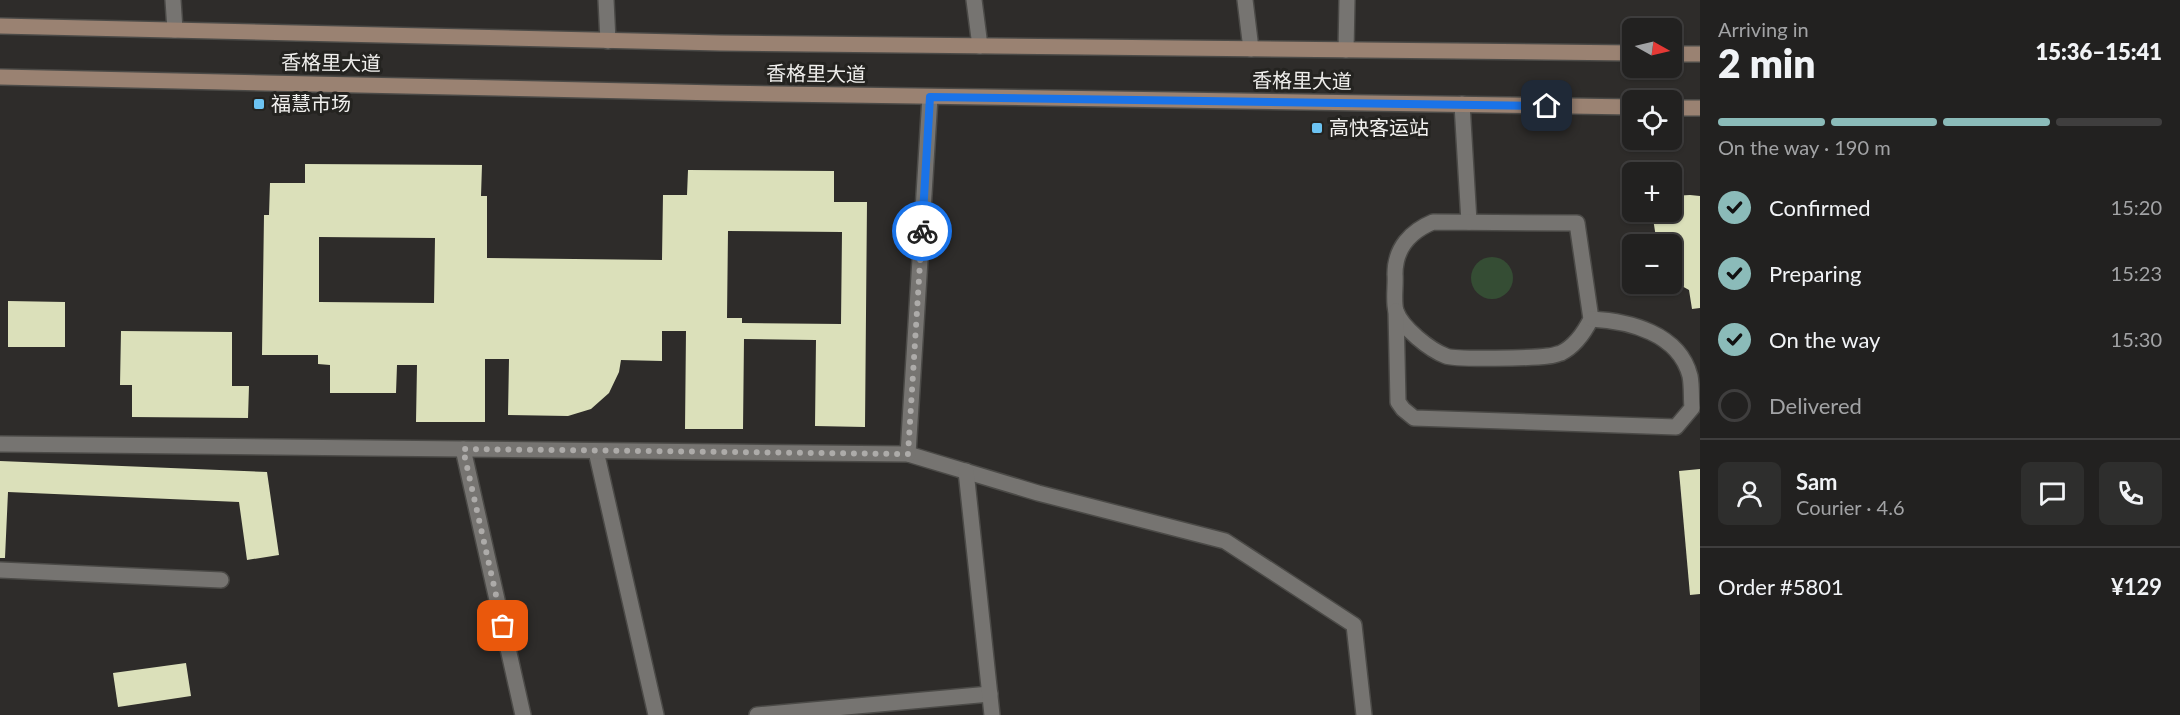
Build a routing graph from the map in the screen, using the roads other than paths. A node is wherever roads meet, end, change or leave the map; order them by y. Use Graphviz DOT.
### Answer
graph roads {
  1 [pos="173,0"];
  2 [pos="606,0"];
  3 [pos="974,0"];
  4 [pos="1245,0"];
  5 [pos="1347,0"];
  6 [pos="0,26"];
  7 [pos="175,30"];
  8 [pos="608,40"];
  9 [pos="980,46"];
  10 [pos="1251,49"];
  11 [pos="1346,50"];
  12 [pos="1622,53"];
  13 [pos="1682,54"];
  14 [pos="1700,54"];
  15 [pos="0,77"];
  16 [pos="930,97"];
  17 [pos="1462,104"];
  18 [pos="1622,107"];
  19 [pos="1682,108"];
  20 [pos="1700,108"];
  21 [pos="1469,222"];
  22 [pos="1396,310"];
  23 [pos="1591,319"];
  24 [pos="0,444"];
  25 [pos="463,449"];
  26 [pos="596,451"];
  27 [pos="908,454"];
  28 [pos="966,471"];
  29 [pos="0,570"];
  30 [pos="221,580"];
  31 [pos="990,694"];
  32 [pos="523,715"];
  33 [pos="656,715"];
  34 [pos="757,715"];
  35 [pos="992,715"];
  36 [pos="1364,715"];
  1 -- 7 [label="street"];
  2 -- 8 [label="street"];
  3 -- 9 [label="street"];
  4 -- 10 [label="street"];
  5 -- 11 [label="street"];
  6 -- 7 [label="main road, 香格里大道"];
  7 -- 8 [label="main road, 香格里大道"];
  8 -- 9 [label="main road, 香格里大道"];
  9 -- 10 [label="main road, 香格里大道"];
  10 -- 11 [label="main road, 香格里大道"];
  11 -- 12 [label="main road, 香格里大道"];
  13 -- 14 [label="main road"];
  15 -- 16 [label="main road, 香格里大道"];
  16 -- 17 [label="main road, 香格里大道"];
  16 -- 27 [label="street"];
  17 -- 18 [label="main road, 香格里大道"];
  17 -- 21 [label="street"];
  19 -- 20 [label="main road"];
  21 -- 22 [label="street"];
  21 -- 23 [label="street"];
  22 -- 23 [label="street"];
  22 -- 23 [label="street"];
  24 -- 25 [label="street"];
  25 -- 26 [label="street"];
  25 -- 32 [label="street"];
  26 -- 27 [label="street"];
  26 -- 33 [label="street"];
  27 -- 28 [label="street"];
  28 -- 31 [label="street"];
  28 -- 36 [label="street"];
  29 -- 30 [label="street"];
  31 -- 34 [label="street"];
  31 -- 35 [label="street"];
}
